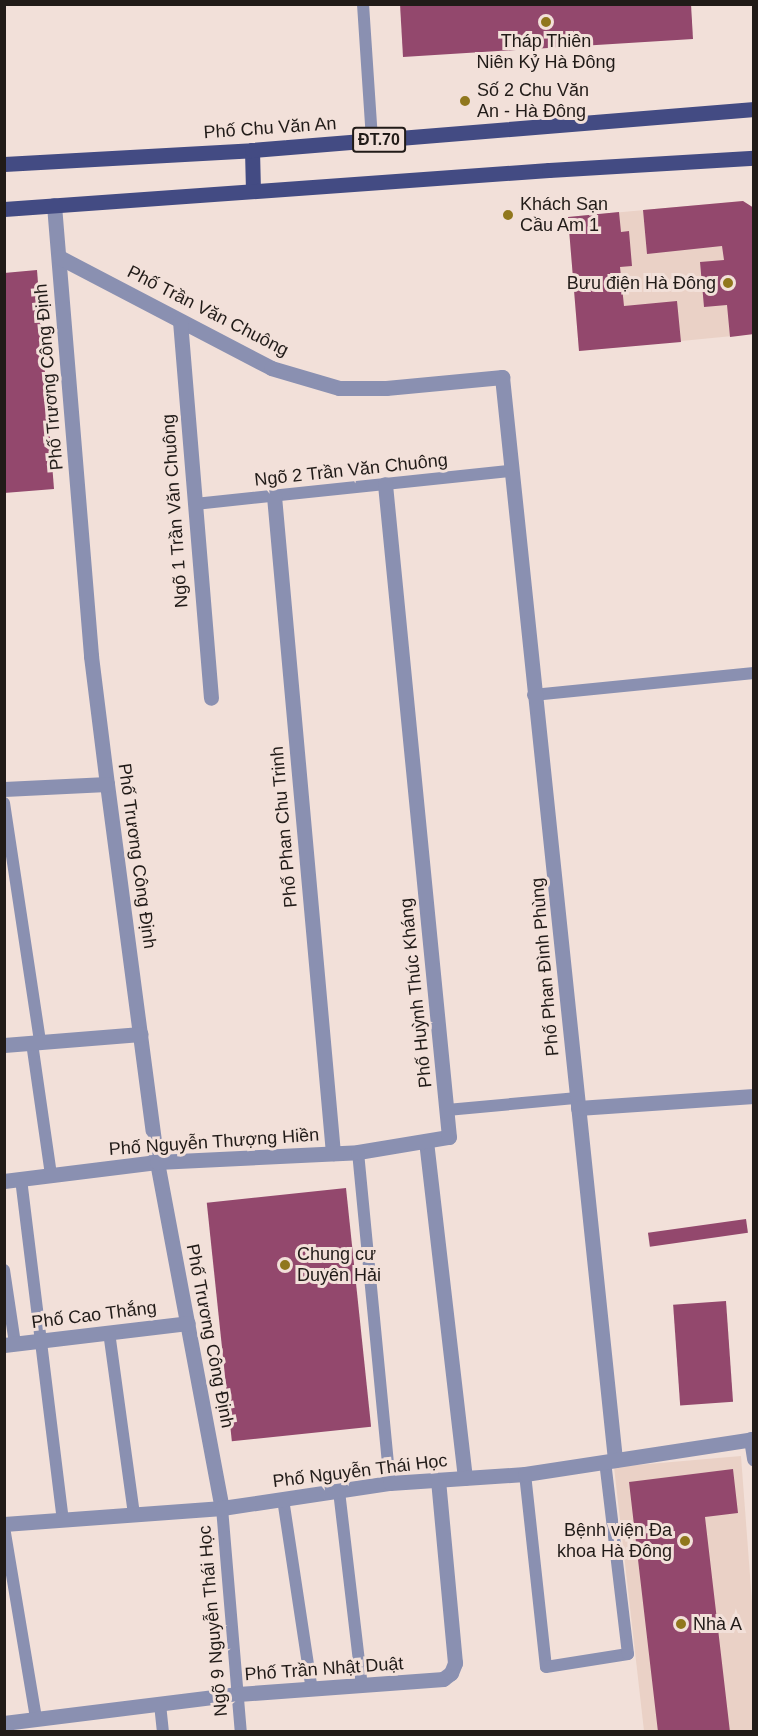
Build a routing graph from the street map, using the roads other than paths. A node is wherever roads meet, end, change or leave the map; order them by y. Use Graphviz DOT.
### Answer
graph roads {
  1 [pos="363,4"];
  2 [pos="753,109"];
  3 [pos="372,140"];
  4 [pos="252,150"];
  5 [pos="753,158"];
  6 [pos="4,164"];
  7 [pos="253,191"];
  8 [pos="54,205"];
  9 [pos="4,209"];
  10 [pos="59,257"];
  11 [pos="180,321"];
  12 [pos="511,471"];
  13 [pos="385,484"];
  14 [pos="274,496"];
  15 [pos="195,504"];
  16 [pos="753,673"];
  17 [pos="533,695"];
  18 [pos="211,698"];
  19 [pos="107,784"];
  20 [pos="4,789"];
  21 [pos="4,803"];
  22 [pos="141,1034"];
  23 [pos="36,1043"];
  24 [pos="4,1045"];
  25 [pos="753,1096"];
  26 [pos="578,1103"];
  27 [pos="447,1110"];
  28 [pos="426,1141"];
  29 [pos="358,1152"];
  30 [pos="333,1153"];
  31 [pos="157,1162"];
  32 [pos="51,1175"];
  33 [pos="21,1179"];
  34 [pos="4,1181"];
  35 [pos="4,1270"];
  36 [pos="188,1323"];
  37 [pos="109,1332"];
  38 [pos="41,1341"];
  39 [pos="10,1345"];
  40 [pos="752,1439"];
  41 [pos="753,1459"];
  42 [pos="610,1461"];
  43 [pos="525,1474"];
  44 [pos="465,1478"];
  45 [pos="438,1480"];
  46 [pos="390,1483"];
  47 [pos="339,1491"];
  48 [pos="283,1499"];
  49 [pos="222,1508"];
  50 [pos="134,1514"];
  51 [pos="63,1520"];
  52 [pos="4,1525"];
  53 [pos="362,1686"];
  54 [pos="312,1690"];
  55 [pos="238,1694"];
  56 [pos="160,1704"];
  57 [pos="36,1719"];
  58 [pos="4,1723"];
  59 [pos="163,1731"];
  60 [pos="241,1731"];
  1 -- 3 [label="lane"];
  2 -- 3 [label="main road, Phố Chu Văn An / ĐT.70"];
  3 -- 4 [label="main road, Phố Chu Văn An / ĐT.70"];
  4 -- 6 [label="main road, Phố Chu Văn An / ĐT.70"];
  4 -- 7 [label="main road"];
  5 -- 7 [label="main road, ĐT.70"];
  7 -- 8 [label="main road, ĐT.70"];
  8 -- 9 [label="main road, ĐT.70"];
  8 -- 10 [label="street, Phố Trương Công Định"];
  10 -- 11 [label="street, Phố Trần Văn Chuông"];
  10 -- 19 [label="street, Phố Trương Công Định"];
  11 -- 12 [label="street, Phố Trần Văn Chuông"];
  11 -- 15 [label="street, Ngõ 1 Trần Văn Chuông"];
  12 -- 13 [label="lane, Ngõ 2 Trần Văn Chuông"];
  12 -- 17 [label="street, Phố Phan Đình Phùng"];
  13 -- 14 [label="lane, Ngõ 2 Trần Văn Chuông"];
  13 -- 27 [label="street, Phố Huỳnh Thúc Kháng"];
  14 -- 15 [label="lane, Ngõ 2 Trần Văn Chuông"];
  14 -- 30 [label="street, Phố Phan Chu Trinh"];
  15 -- 18 [label="street, Ngõ 1 Trần Văn Chuông"];
  16 -- 17 [label="lane"];
  17 -- 26 [label="street, Phố Phan Đình Phùng"];
  19 -- 20 [label="street"];
  19 -- 22 [label="street, Phố Trương Công Định"];
  21 -- 23 [label="lane"];
  22 -- 23 [label="street"];
  22 -- 31 [label="street, Phố Trương Công Định"];
  23 -- 24 [label="street"];
  23 -- 32 [label="lane"];
  25 -- 26 [label="street"];
  26 -- 27 [label="lane"];
  26 -- 42 [label="street, Phố Phan Đình Phùng"];
  27 -- 28 [label="street, Phố Huỳnh Thúc Kháng"];
  28 -- 29 [label="street, Phố Nguyễn Thượng Hiền"];
  28 -- 44 [label="street"];
  29 -- 30 [label="street, Phố Nguyễn Thượng Hiền"];
  29 -- 46 [label="lane"];
  30 -- 31 [label="street, Phố Nguyễn Thượng Hiền"];
  31 -- 32 [label="street, Phố Nguyễn Thượng Hiền"];
  31 -- 36 [label="street, Phố Trương Công Định"];
  32 -- 33 [label="street, Phố Nguyễn Thượng Hiền"];
  33 -- 34 [label="street, Phố Nguyễn Thượng Hiền"];
  33 -- 38 [label="lane"];
  35 -- 39 [label="lane"];
  36 -- 37 [label="street, Phố Cao Thắng"];
  36 -- 49 [label="street, Phố Trương Công Định"];
  37 -- 38 [label="street, Phố Cao Thắng"];
  37 -- 50 [label="lane"];
  38 -- 39 [label="street, Phố Cao Thắng"];
  38 -- 51 [label="lane"];
  40 -- 41 [label="street"];
  40 -- 42 [label="street, Phố Nguyễn Thái Học"];
  42 -- 43 [label="street, Phố Nguyễn Thái Học"];
  42 -- 43 [label="lane"];
  43 -- 44 [label="street, Phố Nguyễn Thái Học"];
  44 -- 45 [label="street, Phố Nguyễn Thái Học"];
  45 -- 46 [label="street, Phố Nguyễn Thái Học"];
  45 -- 53 [label="street, Phố Trần Nhật Duật"];
  46 -- 47 [label="street, Phố Nguyễn Thái Học"];
  47 -- 48 [label="street, Phố Nguyễn Thái Học"];
  47 -- 53 [label="lane"];
  48 -- 49 [label="street, Phố Nguyễn Thái Học"];
  48 -- 54 [label="lane"];
  49 -- 50 [label="street, Phố Nguyễn Thái Học"];
  49 -- 55 [label="lane, Ngõ 9 Nguyễn Thái Học"];
  50 -- 51 [label="street, Phố Nguyễn Thái Học"];
  51 -- 52 [label="street, Phố Nguyễn Thái Học"];
  52 -- 57 [label="lane"];
  53 -- 54 [label="street, Phố Trần Nhật Duật"];
  54 -- 55 [label="street, Phố Trần Nhật Duật"];
  55 -- 56 [label="street, Phố Trần Nhật Duật"];
  55 -- 60 [label="lane, Ngõ 9 Nguyễn Thái Học"];
  56 -- 57 [label="street, Phố Trần Nhật Duật"];
  56 -- 59 [label="lane"];
  57 -- 58 [label="street, Phố Trần Nhật Duật"];
}
